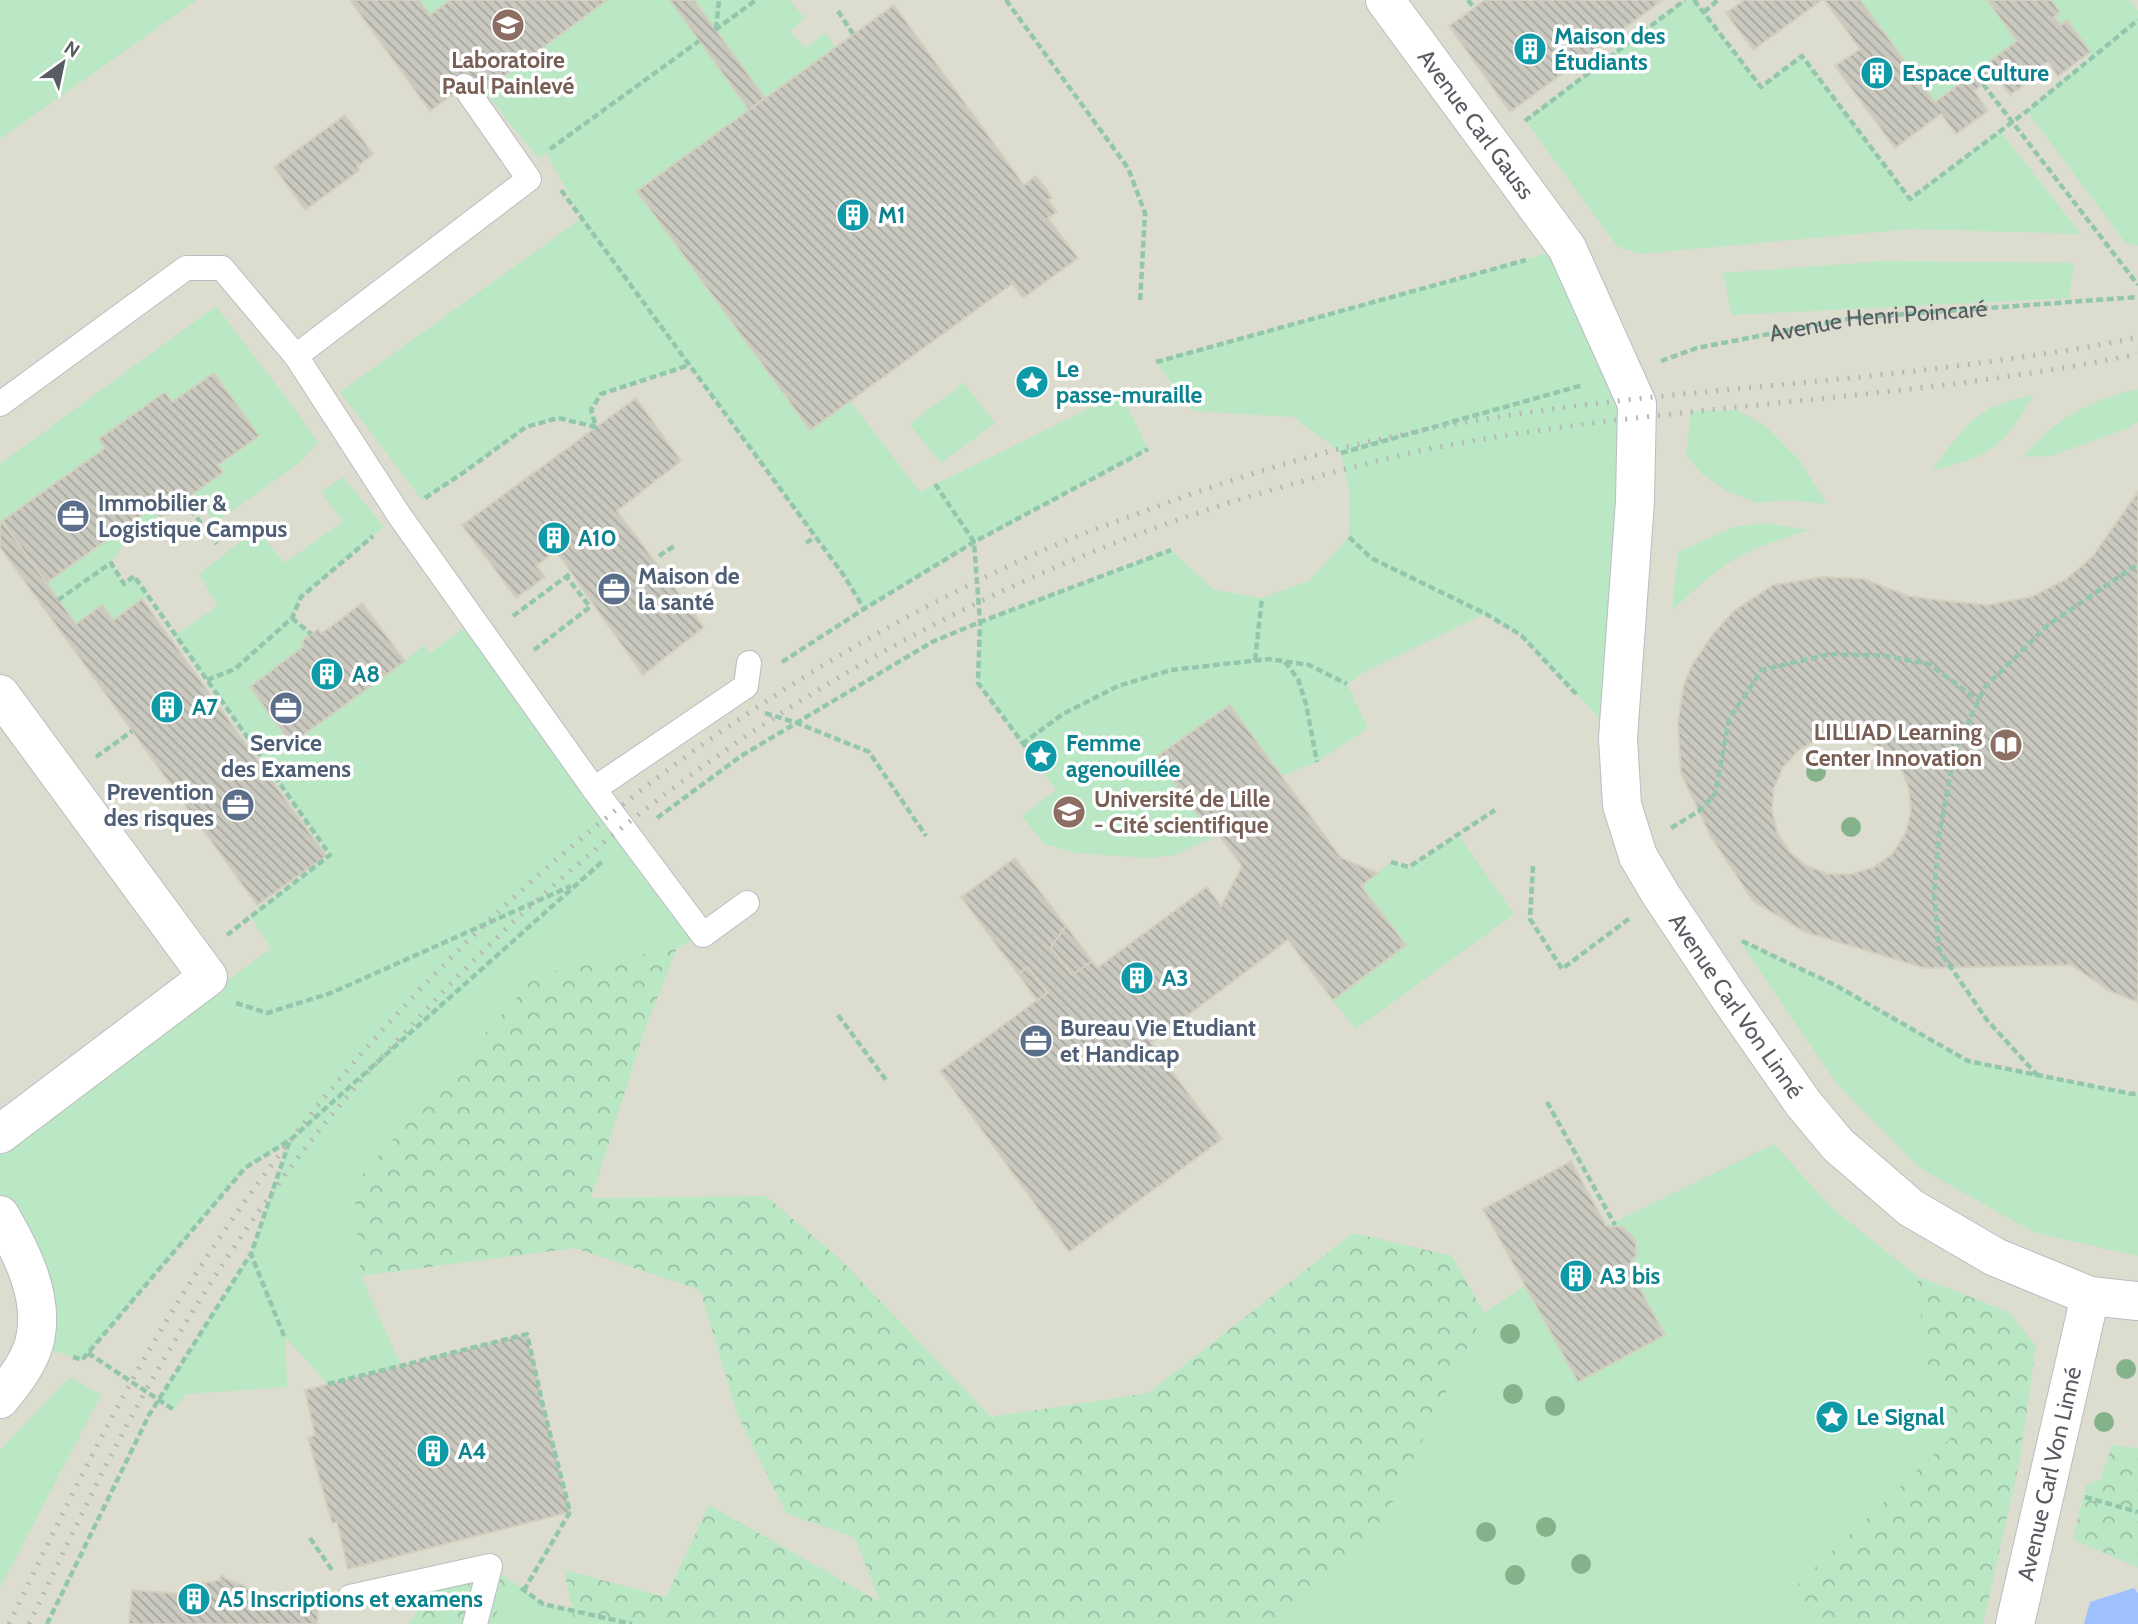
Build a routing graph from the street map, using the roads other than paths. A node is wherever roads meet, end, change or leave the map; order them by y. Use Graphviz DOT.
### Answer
graph roads {
  1 [pos="1385,0"];
  2 [pos="464,86"];
  3 [pos="1567,248"];
  4 [pos="296,356"];
  5 [pos="0,404"];
  6 [pos="747,674"];
  7 [pos="0,694"];
  8 [pos="594,789"];
  9 [pos="747,903"];
  10 [pos="0,1134"];
  11 [pos="0,1215"];
  12 [pos="2090,1296"];
  13 [pos="2138,1301"];
  14 [pos="34,1344"];
  15 [pos="0,1363"];
  16 [pos="0,1399"];
  17 [pos="350,1597"];
  18 [pos="475,1624"];
  19 [pos="2015,1624"];
  1 -- 3 [label="street, Avenue Carl Gauss"];
  2 -- 4 [label="lane"];
  3 -- 12 [label="street, Avenue Carl Von Linné"];
  4 -- 5 [label="lane"];
  4 -- 8 [label="lane"];
  6 -- 8 [label="lane"];
  7 -- 10 [label="street"];
  8 -- 9 [label="lane"];
  11 -- 14 [label="street"];
  12 -- 13 [label="street"];
  12 -- 19 [label="street, Avenue Carl Von Linné"];
  14 -- 15 [label="street"];
  14 -- 16 [label="street"];
  17 -- 18 [label="lane"];
}
